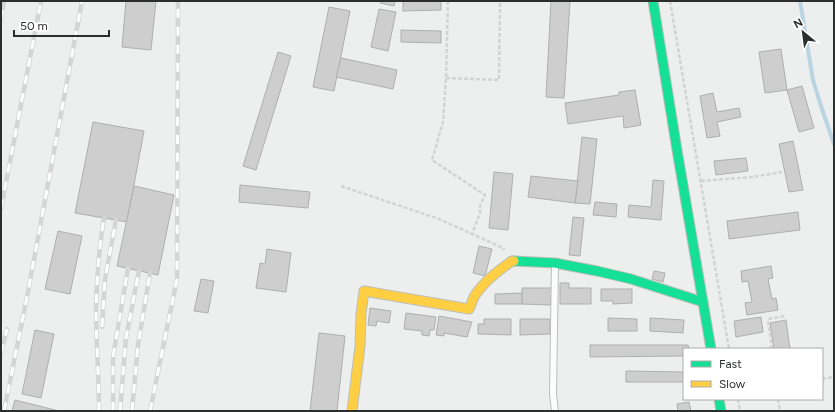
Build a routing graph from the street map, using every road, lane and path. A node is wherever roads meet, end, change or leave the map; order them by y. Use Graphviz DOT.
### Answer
graph roads {
  1 [pos="448,1"];
  2 [pos="500,1"];
  3 [pos="653,1"];
  4 [pos="670,1"];
  5 [pos="446,78"];
  6 [pos="782,172"];
  7 [pos="701,181"];
  8 [pos="341,186"];
  9 [pos="472,234"];
  10 [pos="512,261"];
  11 [pos="555,263"];
  12 [pos="703,302"];
  13 [pos="784,316"];
  14 [pos="711,348"];
  15 [pos="729,348"];
  16 [pos="772,348"];
  17 [pos="834,377"];
  18 [pos="823,379"];
  19 [pos="719,400"];
  20 [pos="738,400"];
  21 [pos="778,400"];
  22 [pos="352,411"];
  23 [pos="555,411"];
  24 [pos="721,411"];
  25 [pos="740,411"];
  26 [pos="780,411"];
  1 -- 5 [label="path"];
  2 -- 5 [label="path"];
  3 -- 12 [label="street"];
  4 -- 7 [label="path"];
  5 -- 9 [label="path"];
  6 -- 7 [label="path"];
  7 -- 15 [label="path"];
  8 -- 9 [label="path"];
  9 -- 10 [label="path"];
  10 -- 11 [label="street"];
  10 -- 22 [label="street"];
  11 -- 12 [label="street"];
  11 -- 23 [label="lane"];
  12 -- 14 [label="street"];
  13 -- 16 [label="path"];
  17 -- 18 [label="path"];
  19 -- 24 [label="street"];
  20 -- 25 [label="path"];
  21 -- 26 [label="path"];
}
